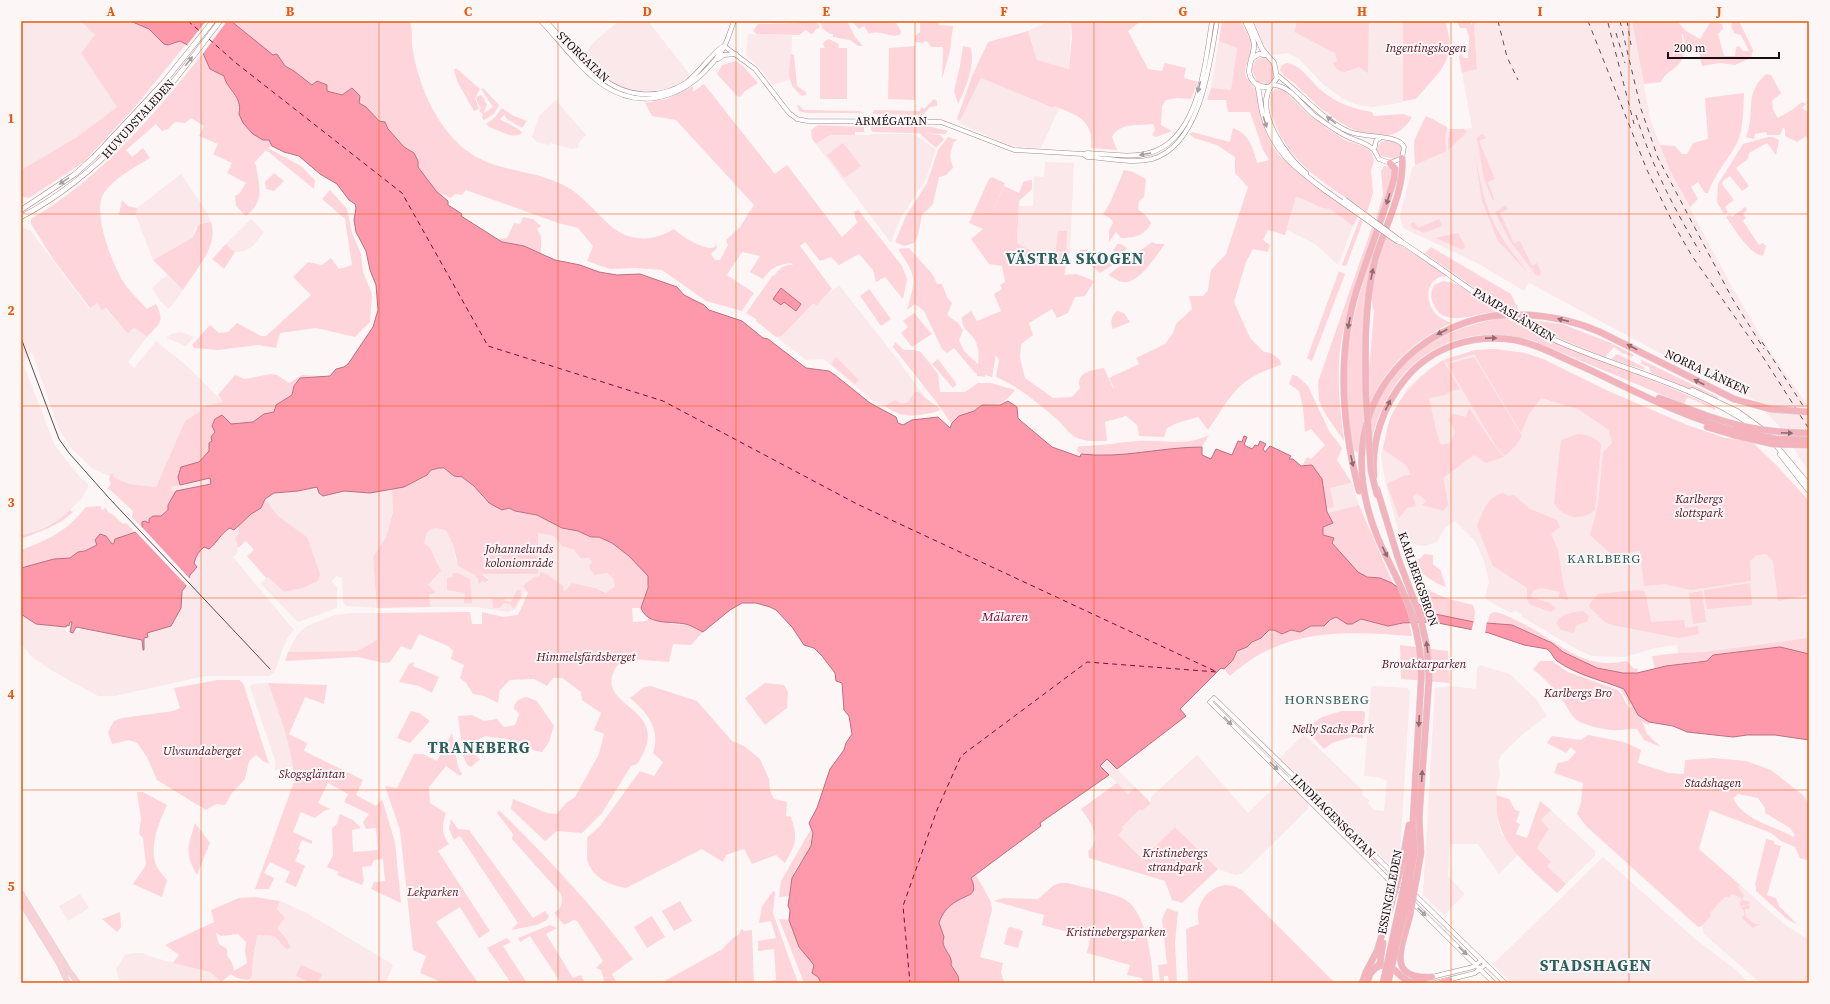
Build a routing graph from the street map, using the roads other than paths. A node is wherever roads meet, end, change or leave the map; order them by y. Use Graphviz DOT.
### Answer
graph roads {
  1 [pos="220,21"];
  2 [pos="541,21"];
  3 [pos="546,21"];
  4 [pos="734,21"];
  5 [pos="1212,21"];
  6 [pos="1217,21"];
  7 [pos="1245,21"];
  8 [pos="1250,21"];
  9 [pos="212,22"];
  10 [pos="724,46"];
  11 [pos="736,54"];
  12 [pos="1267,56"];
  13 [pos="1250,60"];
  14 [pos="709,67"];
  15 [pos="1277,75"];
  16 [pos="1257,84"];
  17 [pos="1273,86"];
  18 [pos="618,90"];
  19 [pos="1199,100"];
  20 [pos="1380,138"];
  21 [pos="1374,150"];
  22 [pos="1402,158"];
  23 [pos="1390,163"];
  24 [pos="1327,189"];
  25 [pos="21,210"];
  26 [pos="21,216"];
  27 [pos="1656,379"];
  28 [pos="1633,389"];
  29 [pos="1809,412"];
  30 [pos="1734,433"];
  31 [pos="1809,433"];
  32 [pos="1764,434"];
  33 [pos="1809,440"];
  34 [pos="1809,445"];
  35 [pos="1809,480"];
  36 [pos="1809,485"];
  37 [pos="1809,492"];
  38 [pos="1378,495"];
  39 [pos="1370,516"];
  40 [pos="1413,804"];
  41 [pos="1420,815"];
  42 [pos="21,893"];
  43 [pos="21,902"];
  44 [pos="1385,929"];
  45 [pos="1454,933"];
  46 [pos="1449,937"];
  47 [pos="1482,960"];
  48 [pos="1486,964"];
  49 [pos="1476,966"];
  50 [pos="1377,967"];
  51 [pos="1481,970"];
  52 [pos="1362,980"];
  53 [pos="1413,980"];
  54 [pos="1433,980"];
  55 [pos="1449,980"];
  56 [pos="68,983"];
  57 [pos="75,983"];
  58 [pos="80,983"];
  59 [pos="1368,983"];
  60 [pos="1383,983"];
  61 [pos="1388,983"];
  62 [pos="1440,983"];
  63 [pos="1494,983"];
  64 [pos="1505,983"];
  26 -- 1 [label="main road, HUVUDSTALEDEN, one-way"];
  2 -- 18 [label="street, STORGATAN"];
  3 -- 18 [label="street, STORGATAN"];
  4 -- 10 [label="street, STORGATAN"];
  5 -- 19 [label="street, ARMÉGATAN, one-way"];
  6 -- 19 [label="street, ARMÉGATAN"];
  7 -- 13 [label="main road"];
  8 -- 12 [label="main road"];
  9 -- 25 [label="main road, HUVUDSTALEDEN, one-way"];
  10 -- 11 [label="street, ARMÉGATAN"];
  10 -- 14 [label="street, STORGATAN"];
  10 -- 18 [label="street, STORGATAN"];
  11 -- 14 [label="street, STORGATAN"];
  11 -- 19 [label="street, ARMÉGATAN"];
  12 -- 13 [label="main road"];
  12 -- 15 [label="main road"];
  13 -- 16 [label="main road"];
  14 -- 18 [label="street, STORGATAN"];
  15 -- 17 [label="main road"];
  20 -- 15 [label="street, one-way"];
  16 -- 17 [label="main road"];
  16 -- 24 [label="main road, PAMPASLÄNKEN, one-way"];
  17 -- 21 [label="street"];
  17 -- 24 [label="main road, PAMPASLÄNKEN"];
  20 -- 21 [label="street"];
  20 -- 22 [label="street"];
  21 -- 23 [label="street"];
  22 -- 23 [label="street"];
  38 -- 22 [label="highway, one-way, bridge"];
  23 -- 39 [label="highway, one-way"];
  24 -- 27 [label="main road, PAMPASLÄNKEN, bridge"];
  27 -- 32 [label="main road, PAMPASLÄNKEN"];
  27 -- 35 [label="main road, PAMPASLÄNKEN"];
  28 -- 30 [label="highway"];
  28 -- 31 [label="highway, one-way, bridge"];
  38 -- 28 [label="highway, one-way, bridge"];
  29 -- 39 [label="highway, NORRA LÄNKEN, one-way, bridge"];
  30 -- 33 [label="highway, bridge"];
  30 -- 34 [label="highway, bridge"];
  32 -- 36 [label="main road, PAMPASLÄNKEN"];
  32 -- 37 [label="main road"];
  41 -- 38 [label="highway, KARLBERGSBRON, one-way"];
  39 -- 40 [label="highway, KARLBERGSBRON, one-way"];
  40 -- 44 [label="highway, bridge"];
  40 -- 60 [label="highway, ESSINGELEDEN, bridge"];
  41 -- 53 [label="highway, bridge"];
  41 -- 61 [label="highway, ESSINGELEDEN, bridge"];
  42 -- 58 [label="main road"];
  43 -- 56 [label="main road"];
  44 -- 50 [label="highway"];
  44 -- 52 [label="highway"];
  45 -- 46 [label="street"];
  45 -- 46 [label="street, LINDHAGENSGATAN, one-way"];
  45 -- 47 [label="street, LINDHAGENSGATAN"];
  46 -- 49 [label="street, LINDHAGENSGATAN, one-way"];
  47 -- 48 [label="street, LINDHAGENSGATAN"];
  47 -- 49 [label="street"];
  48 -- 51 [label="street"];
  48 -- 64 [label="street, LINDHAGENSGATAN"];
  49 -- 51 [label="street, LINDHAGENSGATAN"];
  49 -- 54 [label="street"];
  50 -- 53 [label="highway, bridge"];
  50 -- 59 [label="highway"];
  51 -- 55 [label="street"];
  51 -- 63 [label="street, LINDHAGENSGATAN"];
  53 -- 54 [label="highway"];
  54 -- 55 [label="street"];
  55 -- 62 [label="highway"];
  57 -- 58 [label="main road"];
}
